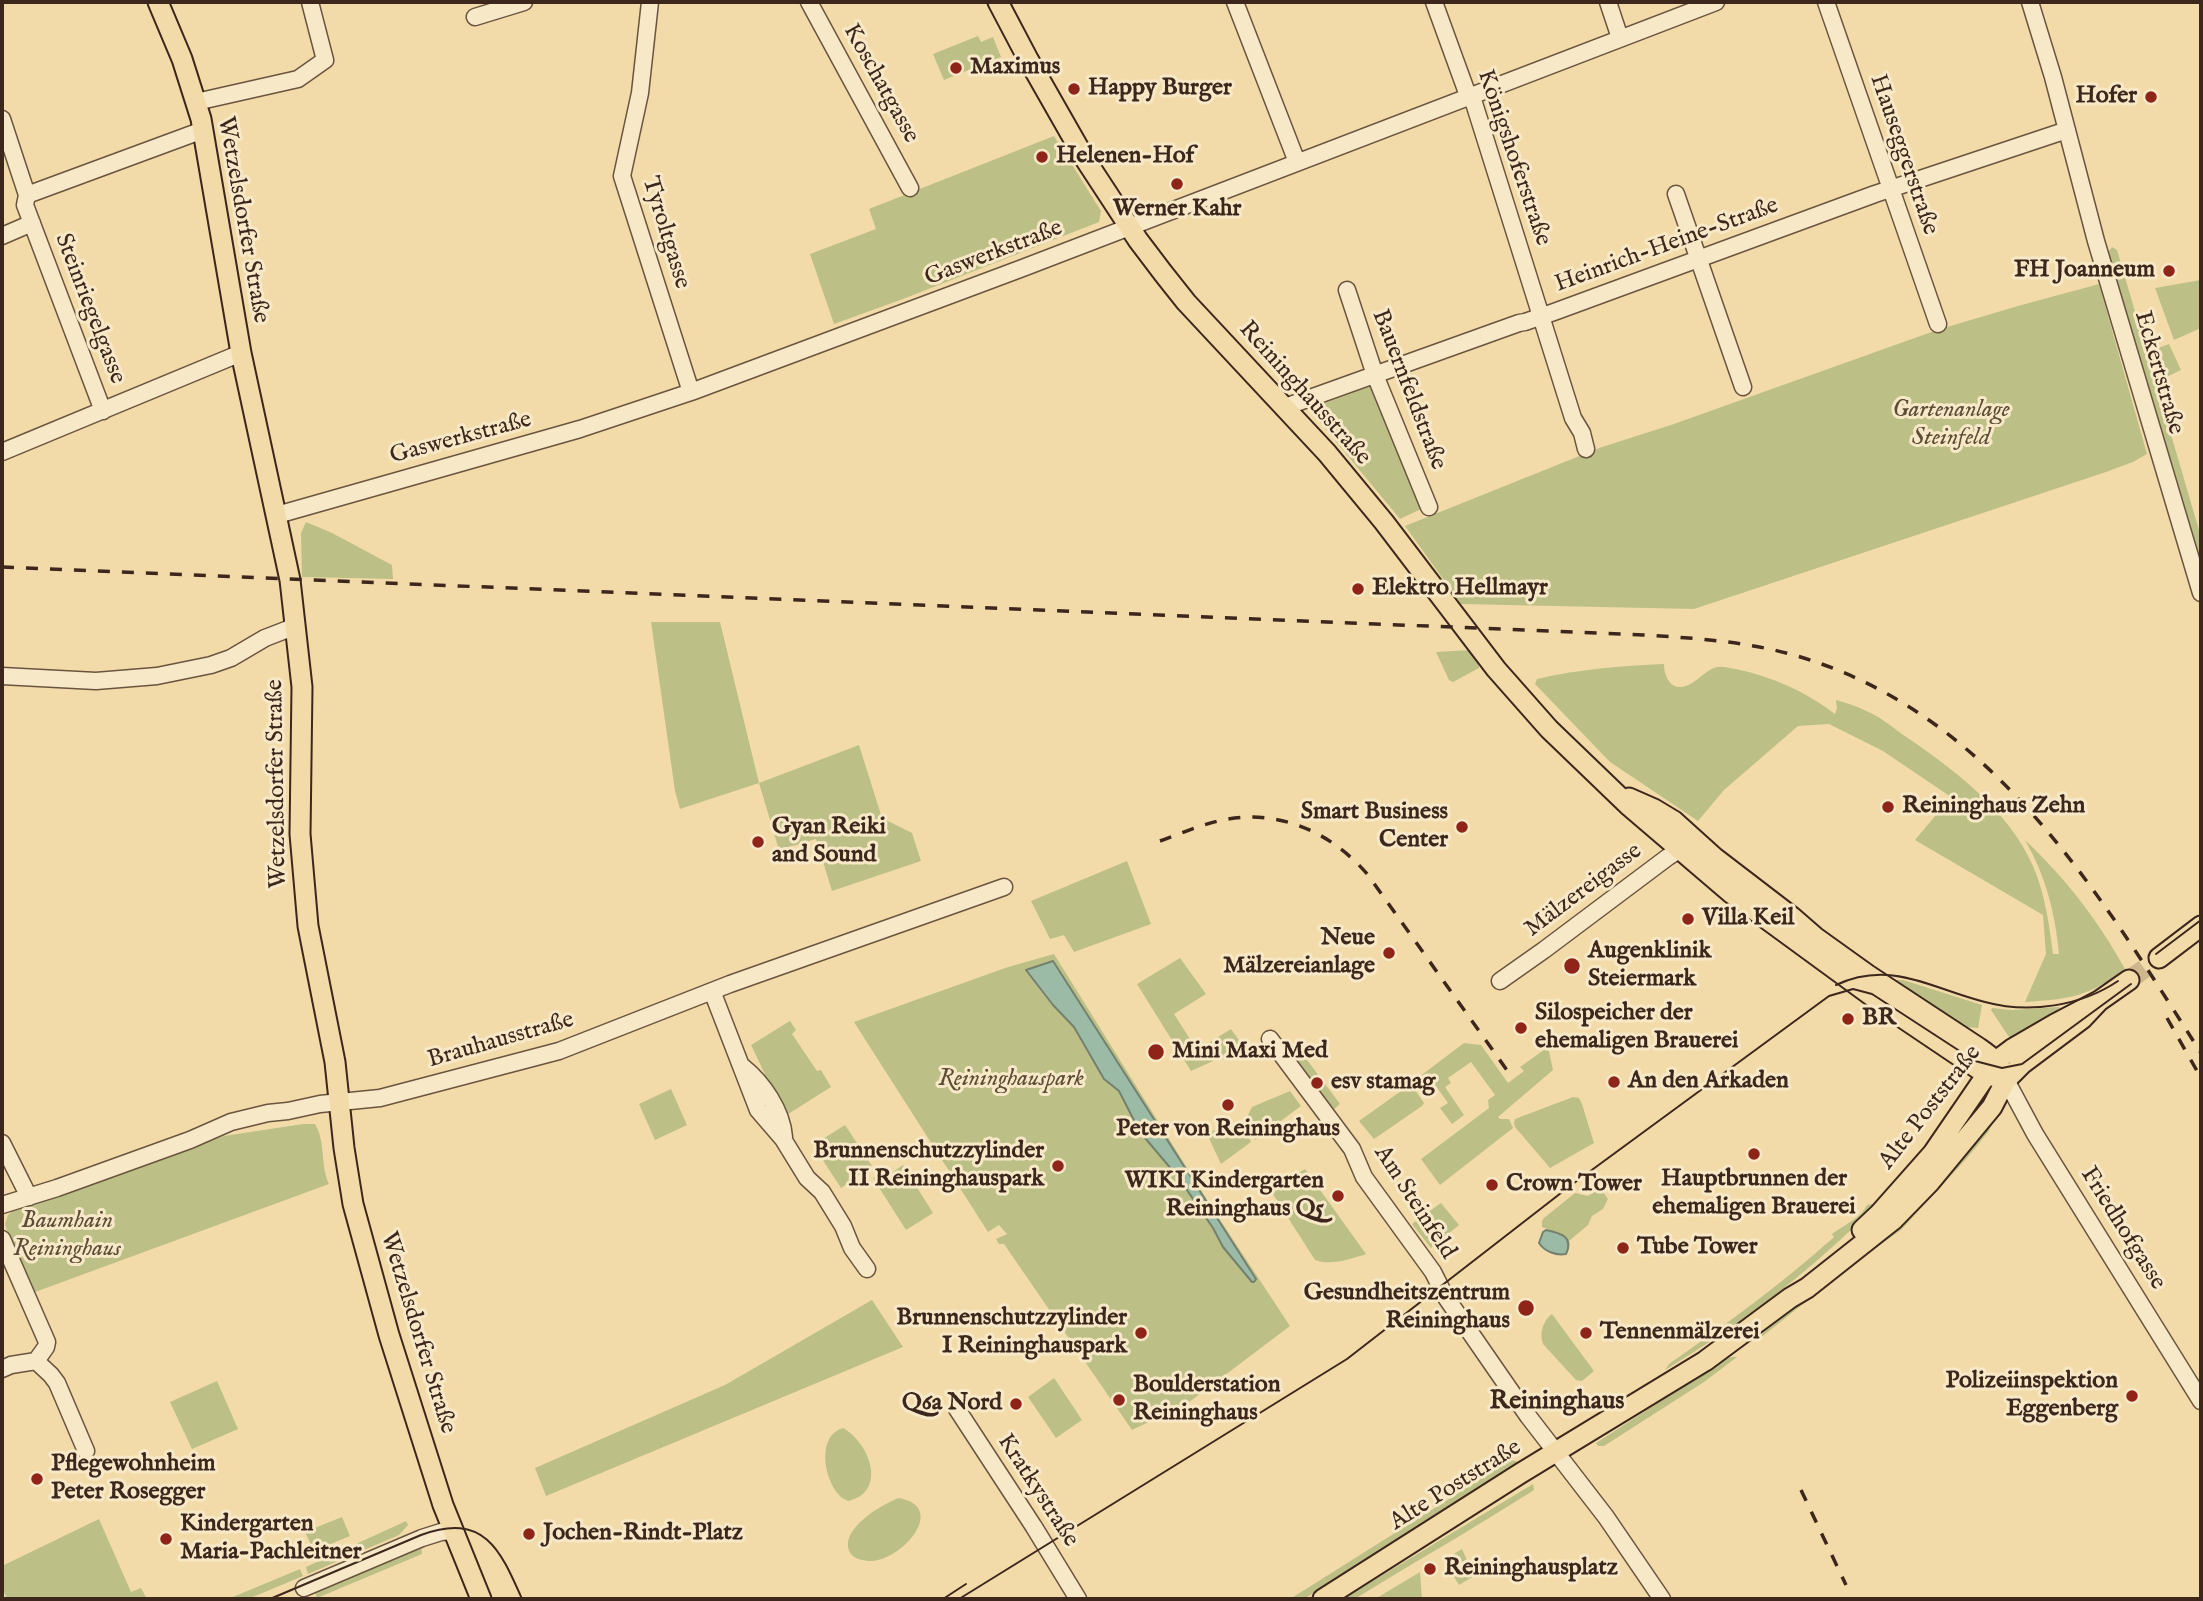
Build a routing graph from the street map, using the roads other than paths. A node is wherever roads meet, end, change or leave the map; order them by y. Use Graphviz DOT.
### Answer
graph roads {
  1 [pos="158,2"];
  2 [pos="310,2"];
  3 [pos="524,2"];
  4 [pos="650,2"];
  5 [pos="809,2"];
  6 [pos="998,2"];
  7 [pos="1235,2"];
  8 [pos="1434,2"];
  9 [pos="1608,2"];
  10 [pos="1716,2"];
  11 [pos="1826,2"];
  12 [pos="2030,2"];
  13 [pos="475,17"];
  14 [pos="1620,38"];
  15 [pos="1470,95"];
  16 [pos="196,102"];
  17 [pos="2,119"];
  18 [pos="202,130"];
  19 [pos="2068,136"];
  20 [pos="1297,162"];
  21 [pos="910,188"];
  22 [pos="1891,188"];
  23 [pos="1676,194"];
  24 [pos="27,195"];
  25 [pos="32,223"];
  26 [pos="1129,226"];
  27 [pos="2,236"];
  28 [pos="1699,259"];
  29 [pos="1347,290"];
  30 [pos="1541,317"];
  31 [pos="1938,324"];
  32 [pos="241,353"];
  33 [pos="1375,375"];
  34 [pos="1743,387"];
  35 [pos="691,392"];
  36 [pos="1285,407"];
  37 [pos="103,411"];
  38 [pos="1586,449"];
  39 [pos="2,452"];
  40 [pos="1429,507"];
  41 [pos="277,515"];
  42 [pos="2201,593"];
  43 [pos="296,626"];
  44 [pos="2,676"];
  45 [pos="1688,845"];
  46 [pos="1004,887"];
  47 [pos="2201,926"];
  48 [pos="2159,958"];
  49 [pos="2129,980"];
  50 [pos="1500,981"];
  51 [pos="712,991"];
  52 [pos="2099,1001"];
  53 [pos="1270,1039"];
  54 [pos="1991,1067"];
  55 [pos="2006,1080"];
  56 [pos="340,1102"];
  57 [pos="2,1143"];
  58 [pos="29,1198"];
  59 [pos="2,1205"];
  60 [pos="2,1239"];
  61 [pos="867,1269"];
  62 [pos="1790,1298"];
  63 [pos="36,1361"];
  64 [pos="2,1369"];
  65 [pos="2201,1401"];
  66 [pos="957,1409"];
  67 [pos="86,1451"];
  68 [pos="1556,1453"];
  69 [pos="453,1531"];
  70 [pos="304,1588"];
  71 [pos="481,1599"];
  72 [pos="1078,1599"];
  73 [pos="1323,1599"];
  74 [pos="1662,1599"];
  1 -- 16 [label="main road, Wetzelsdorfer Straße"];
  2 -- 16 [label="street"];
  3 -- 13 [label="street"];
  4 -- 35 [label="street, Tyroltgasse"];
  5 -- 21 [label="street, Koschatgasse"];
  6 -- 26 [label="main road, Reininghausstraße"];
  7 -- 20 [label="street"];
  8 -- 15 [label="street, Königshoferstraße"];
  9 -- 14 [label="street"];
  10 -- 14 [label="street, Gaswerkstraße"];
  11 -- 22 [label="street, Hauseggerstraße"];
  12 -- 19 [label="street, Eckertstraße"];
  14 -- 15 [label="street, Gaswerkstraße"];
  15 -- 20 [label="street, Gaswerkstraße"];
  15 -- 30 [label="street, Königshoferstraße"];
  16 -- 18 [label="main road, Wetzelsdorfer Straße"];
  17 -- 24 [label="street, Steinriegelgasse"];
  18 -- 24 [label="street"];
  18 -- 32 [label="main road, Wetzelsdorfer Straße"];
  19 -- 22 [label="street, Heinrich-Heine-Straße"];
  19 -- 42 [label="street, Eckertstraße"];
  20 -- 26 [label="street, Gaswerkstraße"];
  22 -- 28 [label="street, Heinrich-Heine-Straße"];
  22 -- 31 [label="street, Hauseggerstraße"];
  23 -- 28 [label="street"];
  24 -- 25 [label="street, Steinriegelgasse"];
  25 -- 27 [label="street"];
  25 -- 37 [label="street, Steinriegelgasse"];
  26 -- 35 [label="street, Gaswerkstraße"];
  26 -- 36 [label="main road, Reininghausstraße"];
  28 -- 30 [label="street, Heinrich-Heine-Straße"];
  28 -- 34 [label="street"];
  29 -- 33 [label="street, Bauernfeldstraße"];
  30 -- 33 [label="street, Heinrich-Heine-Straße"];
  30 -- 38 [label="street, Königshoferstraße"];
  32 -- 37 [label="street"];
  32 -- 41 [label="main road, Wetzelsdorfer Straße"];
  33 -- 36 [label="street, Heinrich-Heine-Straße"];
  33 -- 40 [label="street, Bauernfeldstraße"];
  35 -- 41 [label="street, Gaswerkstraße"];
  36 -- 45 [label="main road, Reininghausstraße"];
  37 -- 39 [label="street"];
  41 -- 43 [label="main road, Wetzelsdorfer Straße"];
  43 -- 44 [label="street"];
  43 -- 56 [label="main road, Wetzelsdorfer Straße"];
  45 -- 50 [label="street, Mälzereigasse"];
  45 -- 54 [label="main road, Reininghausstraße"];
  46 -- 51 [label="street, Brauhausstraße"];
  47 -- 48 [label="main road"];
  49 -- 52 [label="main road, Alte Poststraße"];
  51 -- 56 [label="street, Brauhausstraße"];
  51 -- 61 [label="street"];
  52 -- 54 [label="main road, Alte Poststraße"];
  52 -- 55 [label="main road, Alte Poststraße"];
  53 -- 68 [label="street, Am Steinfeld"];
  54 -- 55 [label="main road, Reininghausstraße"];
  54 -- 62 [label="main road, Alte Poststraße"];
  55 -- 62 [label="main road, Alte Poststraße"];
  55 -- 65 [label="street, Friedhofgasse"];
  56 -- 58 [label="street, Brauhausstraße"];
  56 -- 69 [label="main road, Wetzelsdorfer Straße"];
  57 -- 58 [label="street"];
  58 -- 59 [label="street, Brauhausstraße"];
  60 -- 63 [label="street"];
  62 -- 68 [label="main road, Alte Poststraße"];
  63 -- 64 [label="street"];
  63 -- 67 [label="street"];
  66 -- 72 [label="street, Kratkystraße"];
  68 -- 73 [label="main road, Alte Poststraße"];
  68 -- 74 [label="street, Am Steinfeld"];
  69 -- 70 [label="street"];
  69 -- 71 [label="main road, Wetzelsdorfer Straße"];
}
